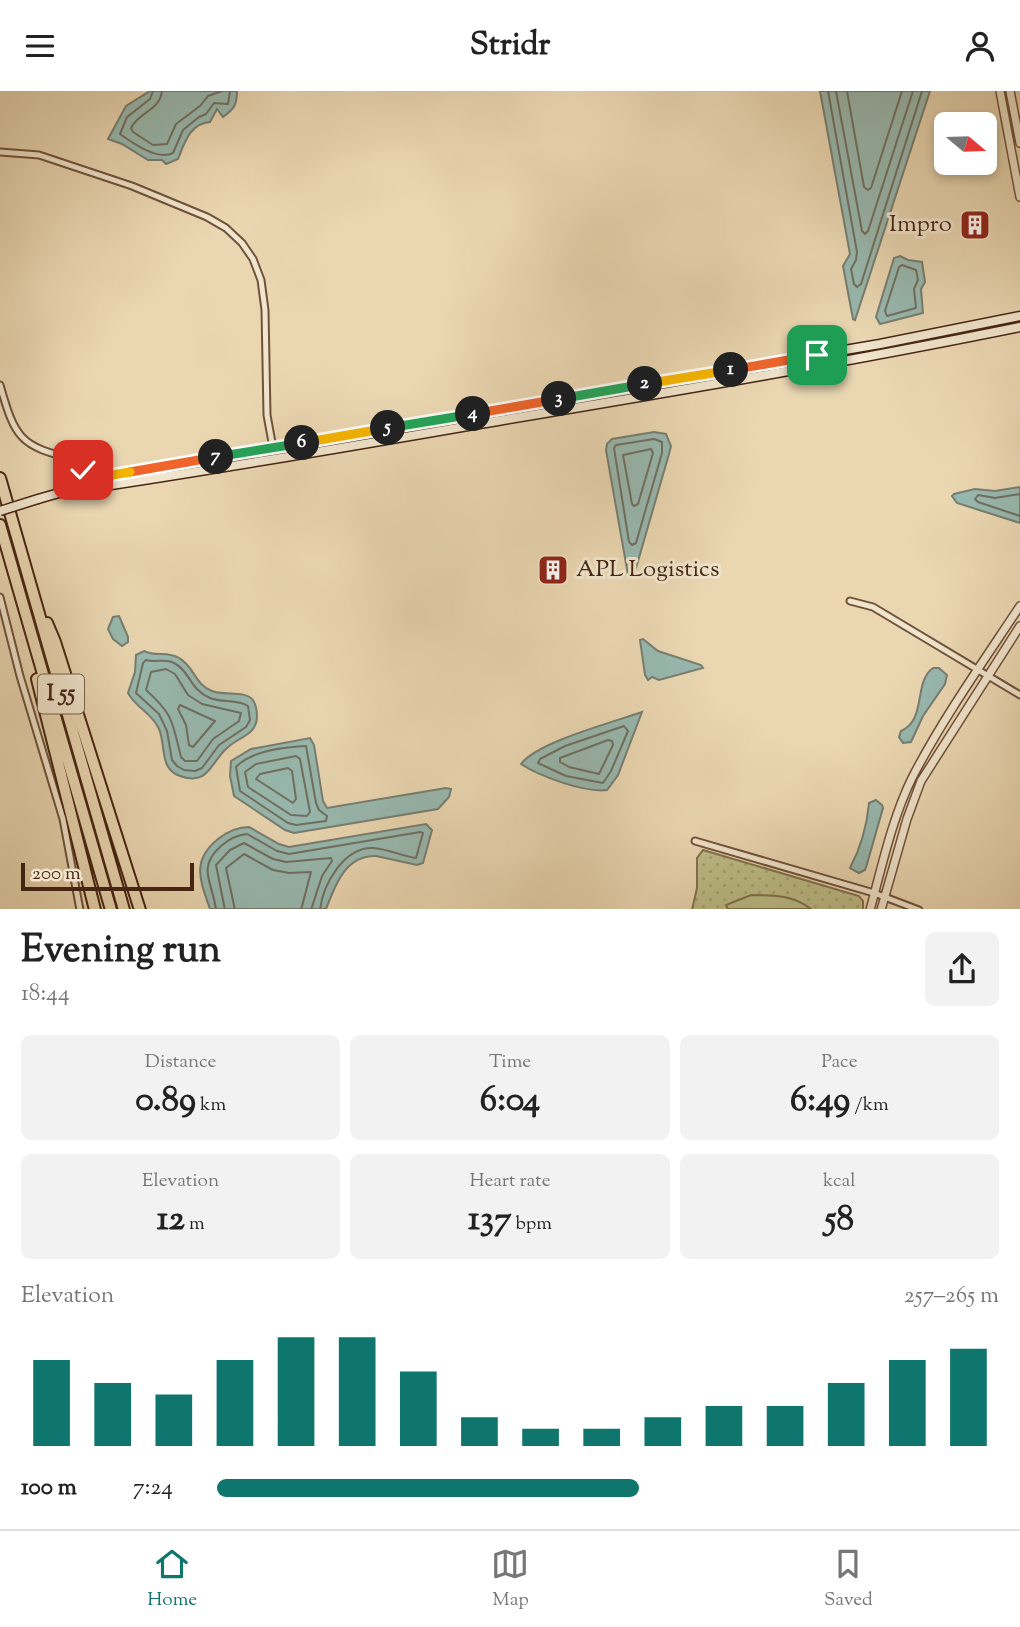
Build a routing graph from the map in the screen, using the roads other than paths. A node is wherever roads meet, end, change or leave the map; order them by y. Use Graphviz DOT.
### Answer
graph roads {
  1 [pos="1000,91"];
  2 [pos="1010,91"];
  3 [pos="1020,143"];
  4 [pos="0,152"];
  5 [pos="1020,197"];
  6 [pos="1020,316"];
  7 [pos="1020,327"];
  8 [pos="0,385"];
  9 [pos="272,448"];
  10 [pos="75,459"];
  11 [pos="106,476"];
  12 [pos="0,478"];
  13 [pos="94,483"];
  14 [pos="77,488"];
  15 [pos="0,511"];
  16 [pos="0,525"];
  17 [pos="30,586"];
  18 [pos="18,591"];
  19 [pos="0,597"];
  20 [pos="850,601"];
  21 [pos="1020,606"];
  22 [pos="1020,626"];
  23 [pos="979,669"];
  24 [pos="989,675"];
  25 [pos="1020,695"];
  26 [pos="695,841"];
  27 [pos="874,893"];
  28 [pos="885,897"];
  29 [pos="80,909"];
  30 [pos="95,909"];
  31 [pos="111,909"];
  32 [pos="124,909"];
  33 [pos="141,909"];
  34 [pos="870,909"];
  35 [pos="881,909"];
  36 [pos="919,909"];
  1 -- 5 [label="street"];
  2 -- 3 [label="street"];
  4 -- 9 [label="street"];
  6 -- 9 [label="main road"];
  7 -- 13 [label="main road"];
  8 -- 10 [label="street"];
  9 -- 11 [label="main road"];
  10 -- 11 [label="street"];
  10 -- 14 [label="street"];
  11 -- 13 [label="main road"];
  12 -- 17 [label="highway, I 55"];
  13 -- 14 [label="main road"];
  14 -- 15 [label="main road, bridge"];
  16 -- 18 [label="highway, I 55"];
  17 -- 32 [label="highway, I 55"];
  17 -- 33 [label="highway"];
  18 -- 30 [label="highway"];
  18 -- 31 [label="highway, I 55"];
  19 -- 29 [label="street"];
  20 -- 23 [label="street"];
  21 -- 23 [label="street"];
  22 -- 24 [label="street"];
  23 -- 24 [label="street"];
  23 -- 27 [label="street"];
  24 -- 25 [label="street"];
  24 -- 28 [label="street"];
  26 -- 27 [label="street"];
  27 -- 28 [label="street"];
  27 -- 34 [label="street"];
  28 -- 35 [label="street"];
  28 -- 36 [label="street"];
}
